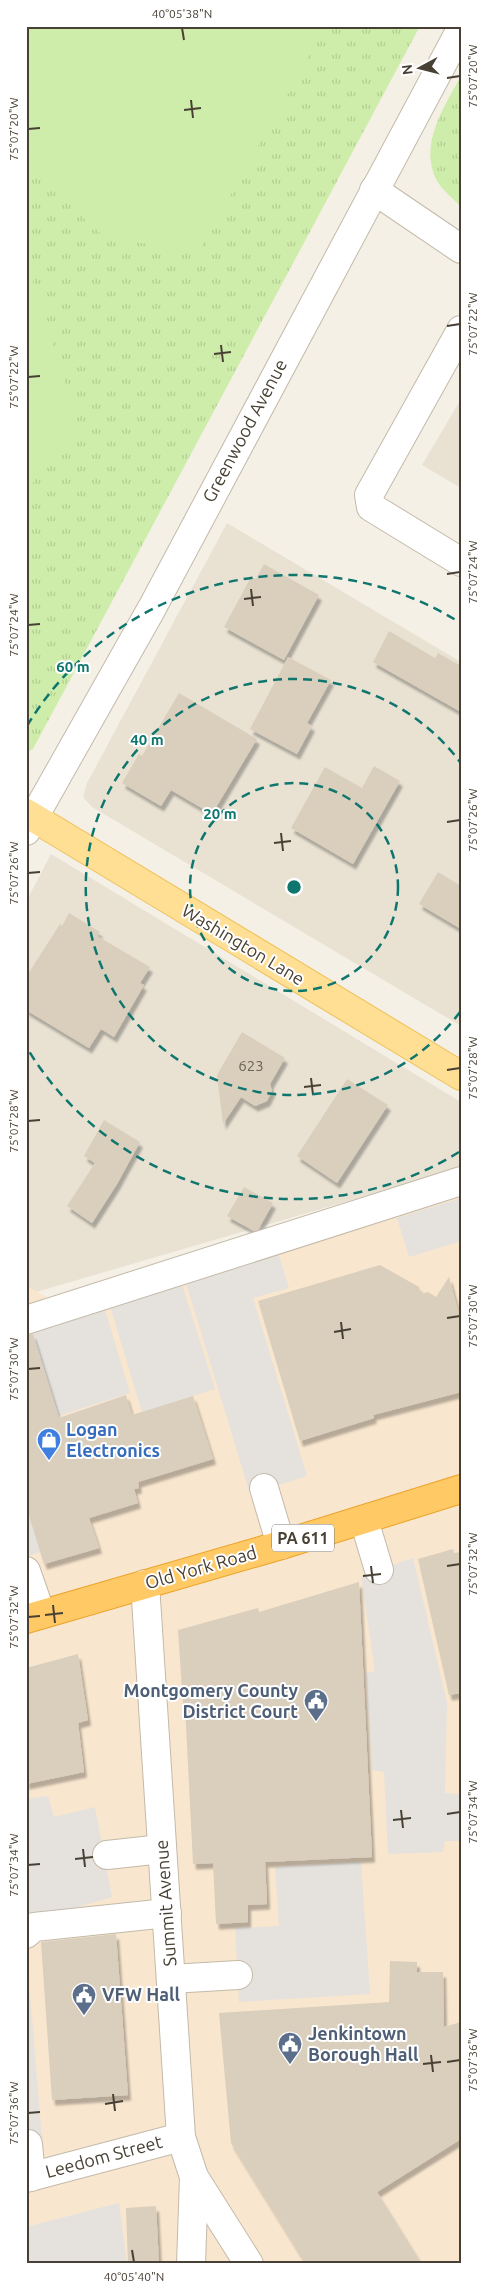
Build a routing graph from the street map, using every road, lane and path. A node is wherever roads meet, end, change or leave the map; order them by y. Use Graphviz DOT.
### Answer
graph roads {
  1 [pos="461,30"];
  2 [pos="374,190"];
  3 [pos="461,249"];
  4 [pos="461,330"];
  5 [pos="461,562"];
  6 [pos="29,821"];
  7 [pos="461,1076"];
  8 [pos="461,1181"];
  9 [pos="26,1320"];
  10 [pos="264,1488"];
  11 [pos="461,1489"];
  12 [pos="364,1520"];
  13 [pos="281,1545"];
  14 [pos="378,1570"];
  15 [pos="26,1571"];
  16 [pos="145,1584"];
  17 [pos="34,1616"];
  18 [pos="162,1849"];
  19 [pos="107,1855"];
  20 [pos="167,1913"];
  21 [pos="26,1934"];
  22 [pos="238,1975"];
  23 [pos="171,1979"];
  24 [pos="181,2137"];
  25 [pos="28,2144"];
  26 [pos="194,2177"];
  27 [pos="29,2178"];
  28 [pos="191,2264"];
  29 [pos="249,2264"];
  1 -- 2 [label="street, Greenwood Avenue"];
  2 -- 3 [label="street"];
  2 -- 6 [label="street, Greenwood Avenue"];
  4 -- 5 [label="street"];
  6 -- 7 [label="main road, Washington Lane"];
  8 -- 9 [label="street"];
  10 -- 13 [label="street"];
  11 -- 12 [label="highway, Old York Road / PA 611"];
  12 -- 13 [label="highway, Old York Road / PA 611"];
  12 -- 14 [label="street"];
  13 -- 16 [label="highway, Old York Road / PA 611"];
  15 -- 17 [label="street"];
  16 -- 17 [label="highway, Old York Road / PA 611"];
  16 -- 18 [label="street, Summit Avenue"];
  18 -- 19 [label="street"];
  18 -- 20 [label="street, Summit Avenue"];
  20 -- 21 [label="street"];
  20 -- 23 [label="street, Summit Avenue"];
  22 -- 23 [label="street"];
  23 -- 24 [label="street, Summit Avenue"];
  24 -- 26 [label="street, Summit Avenue"];
  24 -- 27 [label="street, Leedom Street"];
  25 -- 27 [label="street"];
  26 -- 28 [label="street"];
  26 -- 29 [label="street, Summit Avenue"];
}
